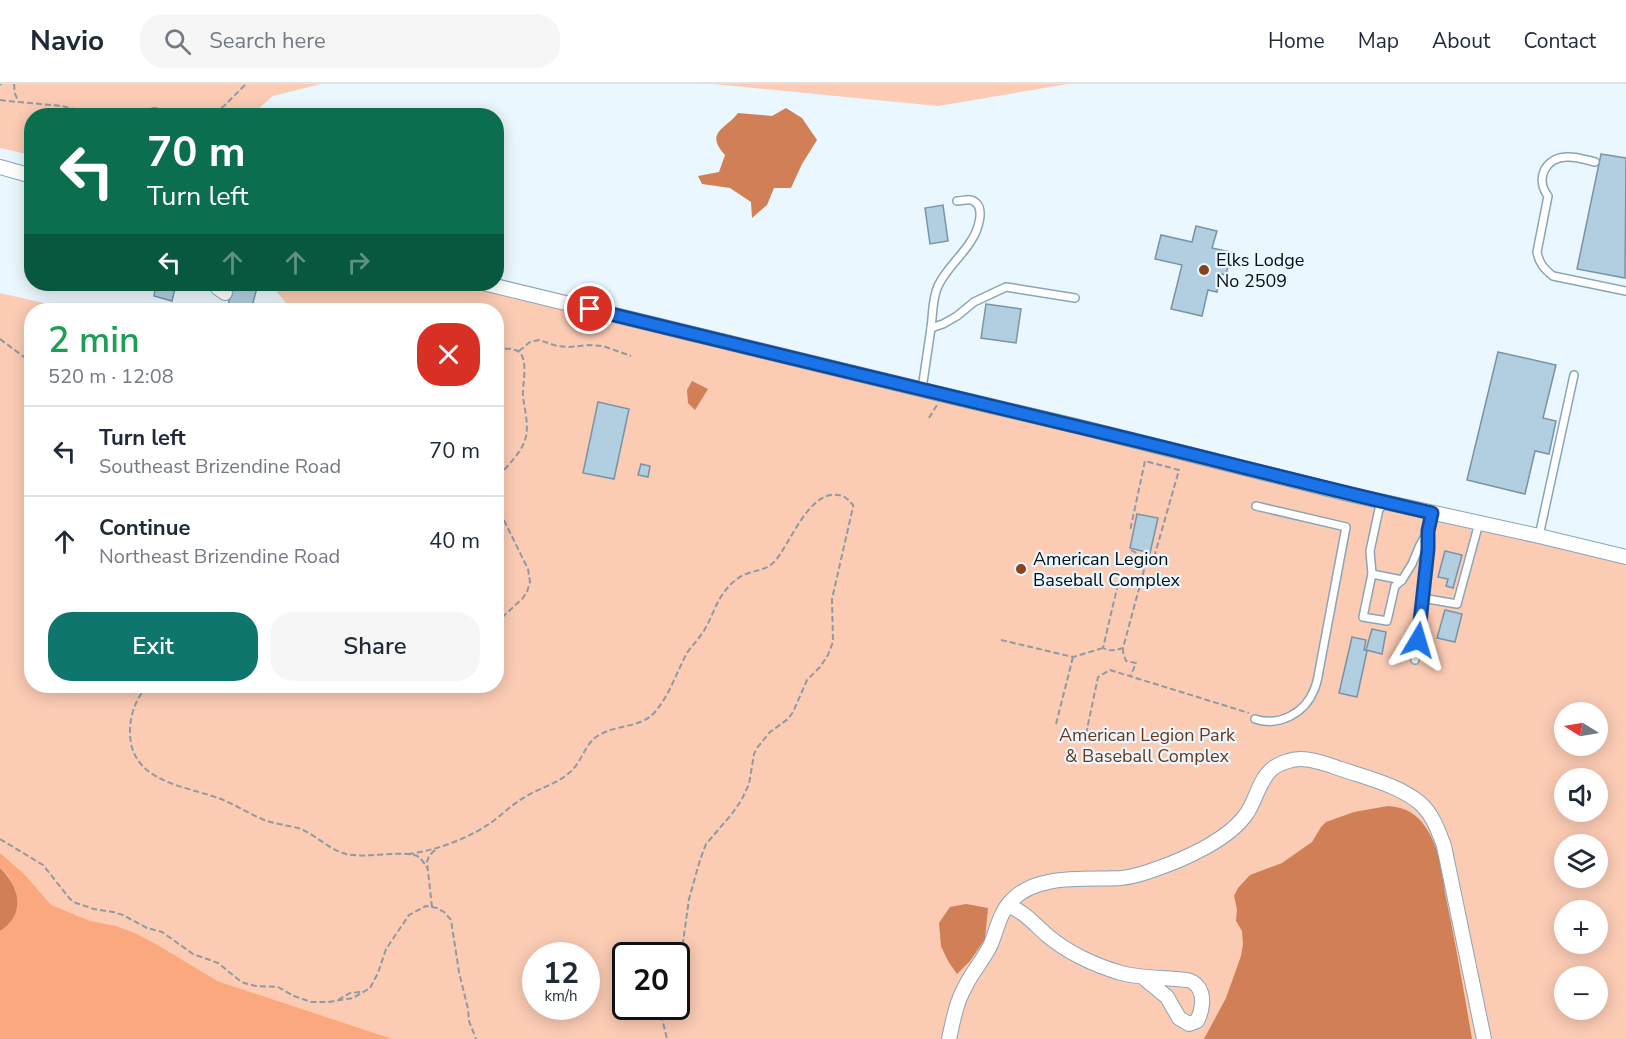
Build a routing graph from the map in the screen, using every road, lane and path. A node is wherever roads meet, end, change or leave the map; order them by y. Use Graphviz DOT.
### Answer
graph roads {
  1 [pos="14,84"];
  2 [pos="246,84"];
  3 [pos="0,100"];
  4 [pos="26,103"];
  5 [pos="70,108"];
  6 [pos="221,108"];
  7 [pos="1595,162"];
  8 [pos="0,167"];
  9 [pos="24,174"];
  10 [pos="957,201"];
  11 [pos="504,288"];
  12 [pos="1626,291"];
  13 [pos="1075,298"];
  14 [pos="931,328"];
  15 [pos="0,339"];
  16 [pos="504,349"];
  17 [pos="519,351"];
  18 [pos="631,356"];
  19 [pos="24,357"];
  20 [pos="1574,375"];
  21 [pos="922,389"];
  22 [pos="504,471"];
  23 [pos="1387,502"];
  24 [pos="1256,506"];
  25 [pos="1432,513"];
  26 [pos="504,520"];
  27 [pos="1479,523"];
  28 [pos="1130,531"];
  29 [pos="1428,531"];
  30 [pos="1539,536"];
  31 [pos="1131,550"];
  32 [pos="1626,557"];
  33 [pos="1147,559"];
  34 [pos="1372,574"];
  35 [pos="1402,579"];
  36 [pos="1118,584"];
  37 [pos="1422,598"];
  38 [pos="504,616"];
  39 [pos="1000,640"];
  40 [pos="1103,648"];
  41 [pos="1123,648"];
  42 [pos="1073,657"];
  43 [pos="1415,660"];
  44 [pos="1131,676"];
  45 [pos="142,693"];
  46 [pos="1255,719"];
  47 [pos="1056,724"];
  48 [pos="1086,734"];
  49 [pos="0,839"];
  50 [pos="439,846"];
  51 [pos="408,854"];
  52 [pos="427,868"];
  53 [pos="1008,905"];
  54 [pos="432,907"];
  55 [pos="683,942"];
  56 [pos="1144,978"];
  57 [pos="662,1020"];
  58 [pos="476,1039"];
  59 [pos="667,1039"];
  60 [pos="949,1039"];
  61 [pos="1484,1039"];
  1 -- 4 [label="path"];
  2 -- 6 [label="path"];
  3 -- 4 [label="path"];
  4 -- 5 [label="path"];
  7 -- 12 [label="lane"];
  8 -- 9 [label="street"];
  10 -- 14 [label="lane"];
  11 -- 21 [label="street"];
  13 -- 14 [label="lane"];
  14 -- 21 [label="lane"];
  15 -- 19 [label="path"];
  16 -- 17 [label="path"];
  17 -- 18 [label="path"];
  17 -- 22 [label="path"];
  20 -- 30 [label="lane"];
  21 -- 23 [label="street"];
  23 -- 25 [label="street"];
  23 -- 34 [label="lane"];
  24 -- 46 [label="lane"];
  25 -- 27 [label="street"];
  25 -- 29 [label="lane"];
  26 -- 38 [label="path"];
  27 -- 30 [label="street"];
  27 -- 37 [label="lane"];
  28 -- 33 [label="path"];
  29 -- 35 [label="lane"];
  29 -- 37 [label="lane"];
  30 -- 32 [label="street"];
  31 -- 33 [label="path"];
  33 -- 41 [label="path"];
  34 -- 35 [label="lane"];
  34 -- 35 [label="lane"];
  36 -- 40 [label="path"];
  37 -- 43 [label="lane"];
  39 -- 42 [label="path"];
  40 -- 41 [label="path"];
  40 -- 42 [label="path"];
  41 -- 44 [label="path"];
  42 -- 47 [label="path"];
  44 -- 46 [label="path"];
  44 -- 48 [label="path"];
  45 -- 51 [label="path"];
  49 -- 54 [label="path"];
  50 -- 51 [label="path"];
  50 -- 52 [label="path"];
  50 -- 55 [label="path"];
  51 -- 52 [label="path"];
  52 -- 54 [label="path"];
  53 -- 56 [label="street"];
  53 -- 60 [label="street"];
  53 -- 61 [label="street"];
  54 -- 58 [label="path"];
  57 -- 59 [label="path"];
}
